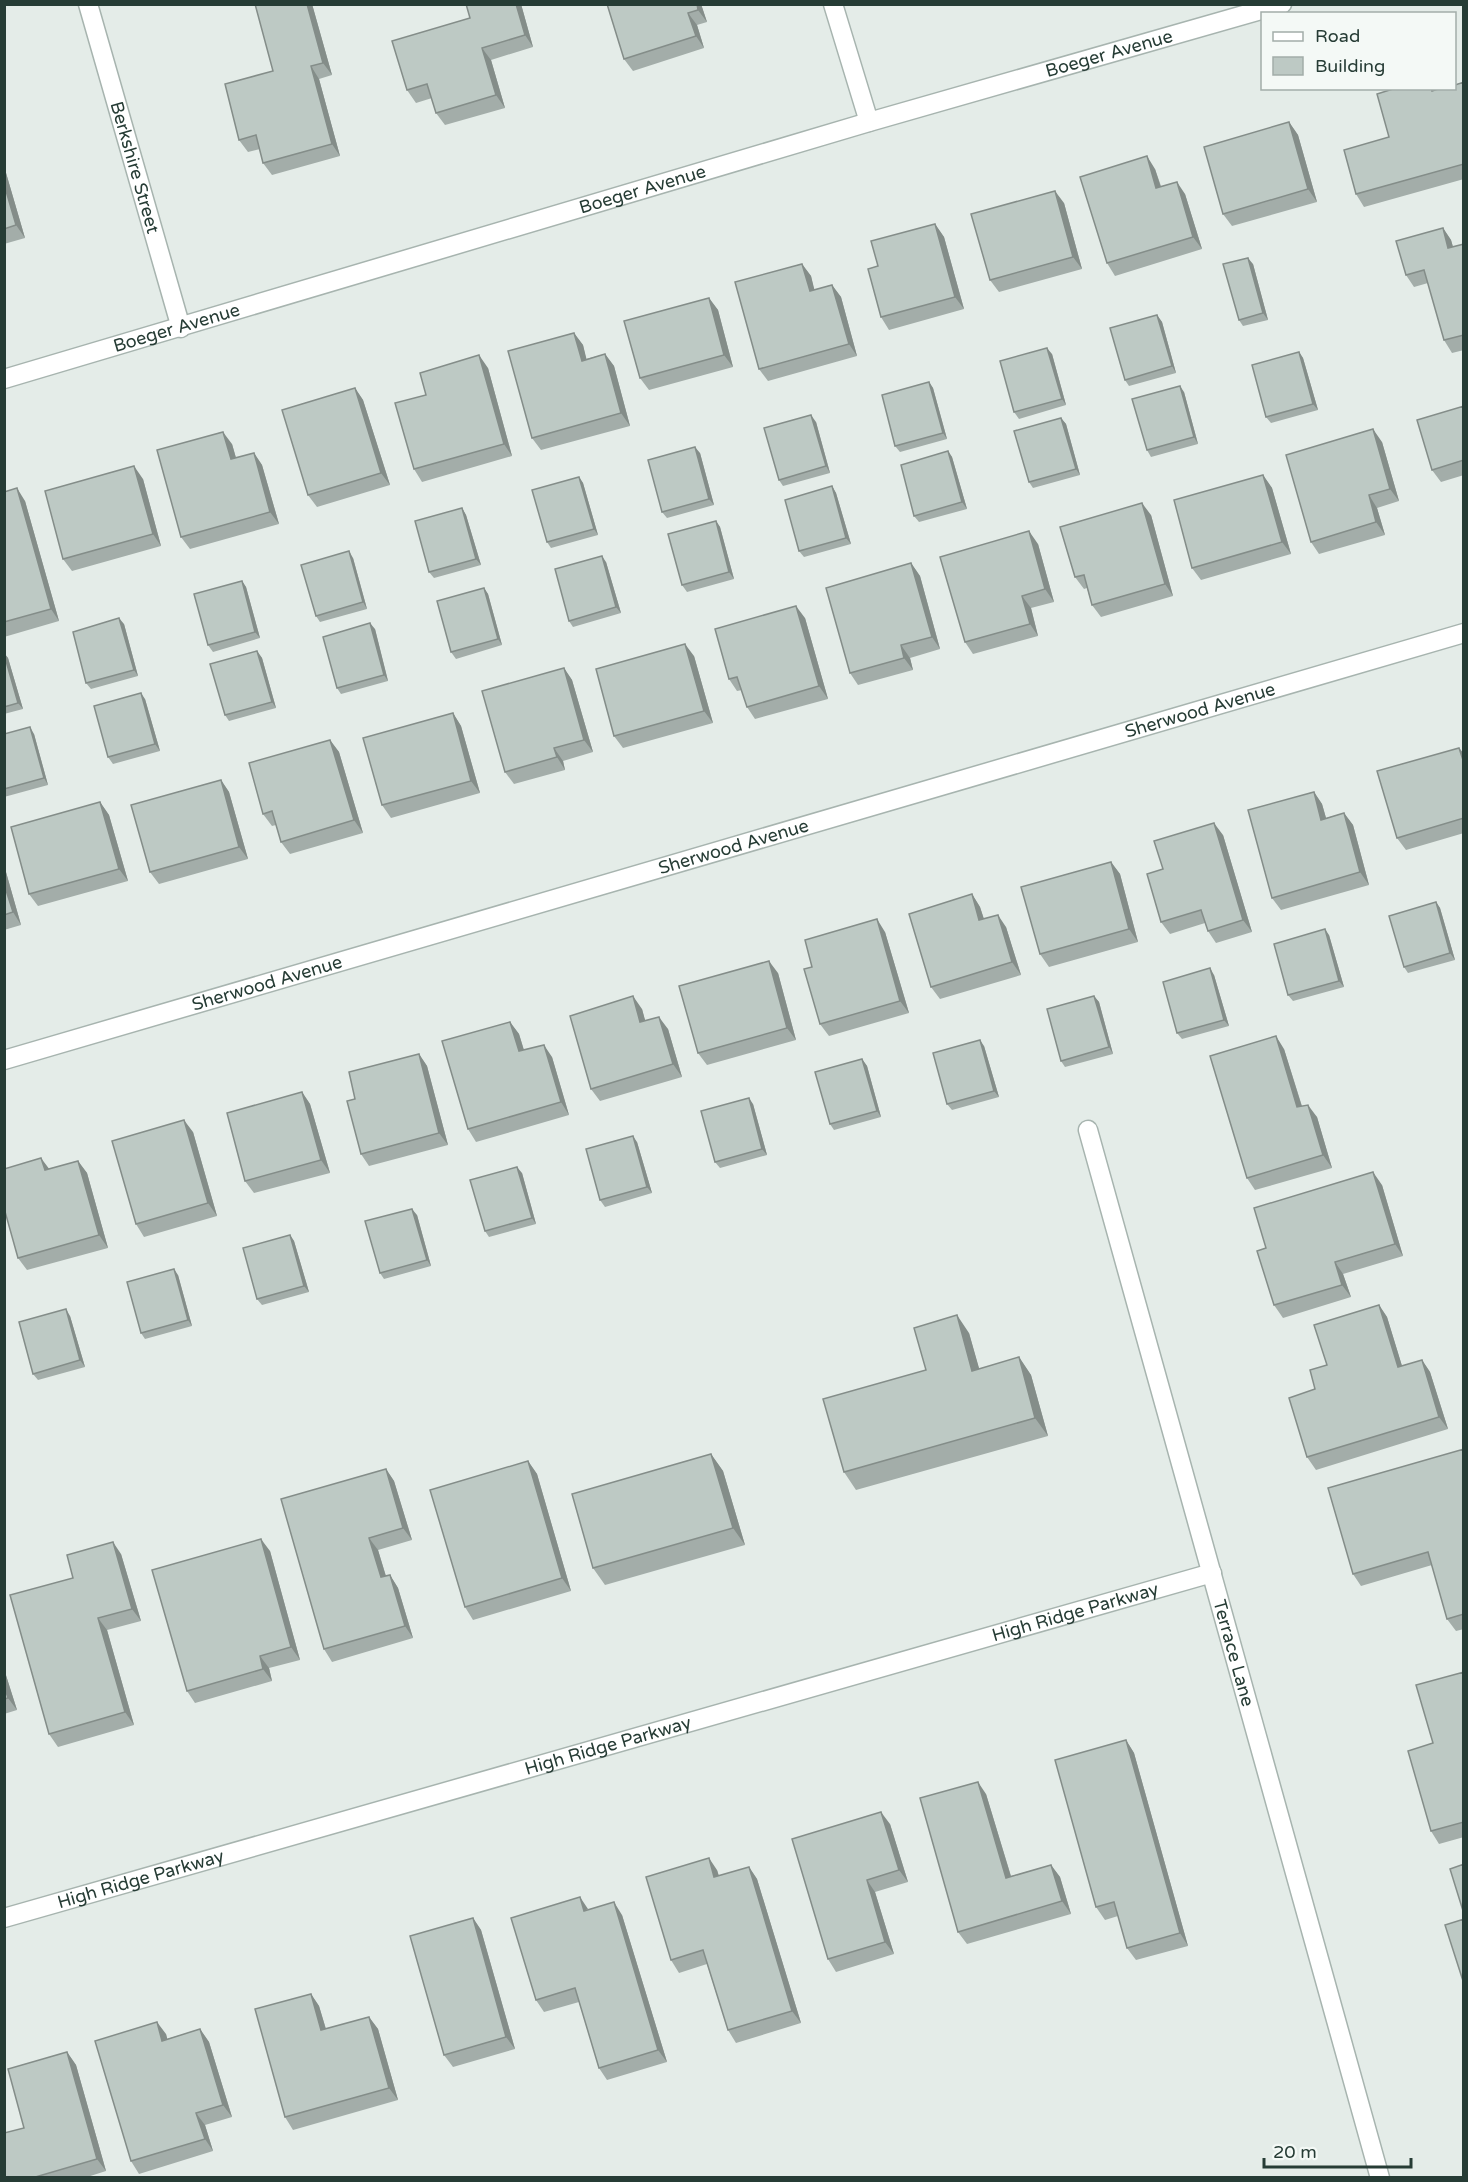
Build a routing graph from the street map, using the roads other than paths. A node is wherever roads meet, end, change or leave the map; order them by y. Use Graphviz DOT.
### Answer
graph roads {
  1 [pos="88,4"];
  2 [pos="833,4"];
  3 [pos="1281,4"];
  4 [pos="869,122"];
  5 [pos="181,328"];
  6 [pos="4,379"];
  7 [pos="1464,633"];
  8 [pos="4,1060"];
  9 [pos="1088,1130"];
  10 [pos="1212,1573"];
  11 [pos="4,1918"];
  12 [pos="1380,2178"];
  1 -- 5 [label="street, Berkshire Street"];
  2 -- 4 [label="street"];
  3 -- 4 [label="street, Boeger Avenue"];
  4 -- 5 [label="street, Boeger Avenue"];
  5 -- 6 [label="street, Boeger Avenue"];
  7 -- 8 [label="street, Sherwood Avenue"];
  9 -- 10 [label="street, Terrace Lane"];
  10 -- 11 [label="street, High Ridge Parkway"];
  10 -- 12 [label="street, Terrace Lane"];
}
